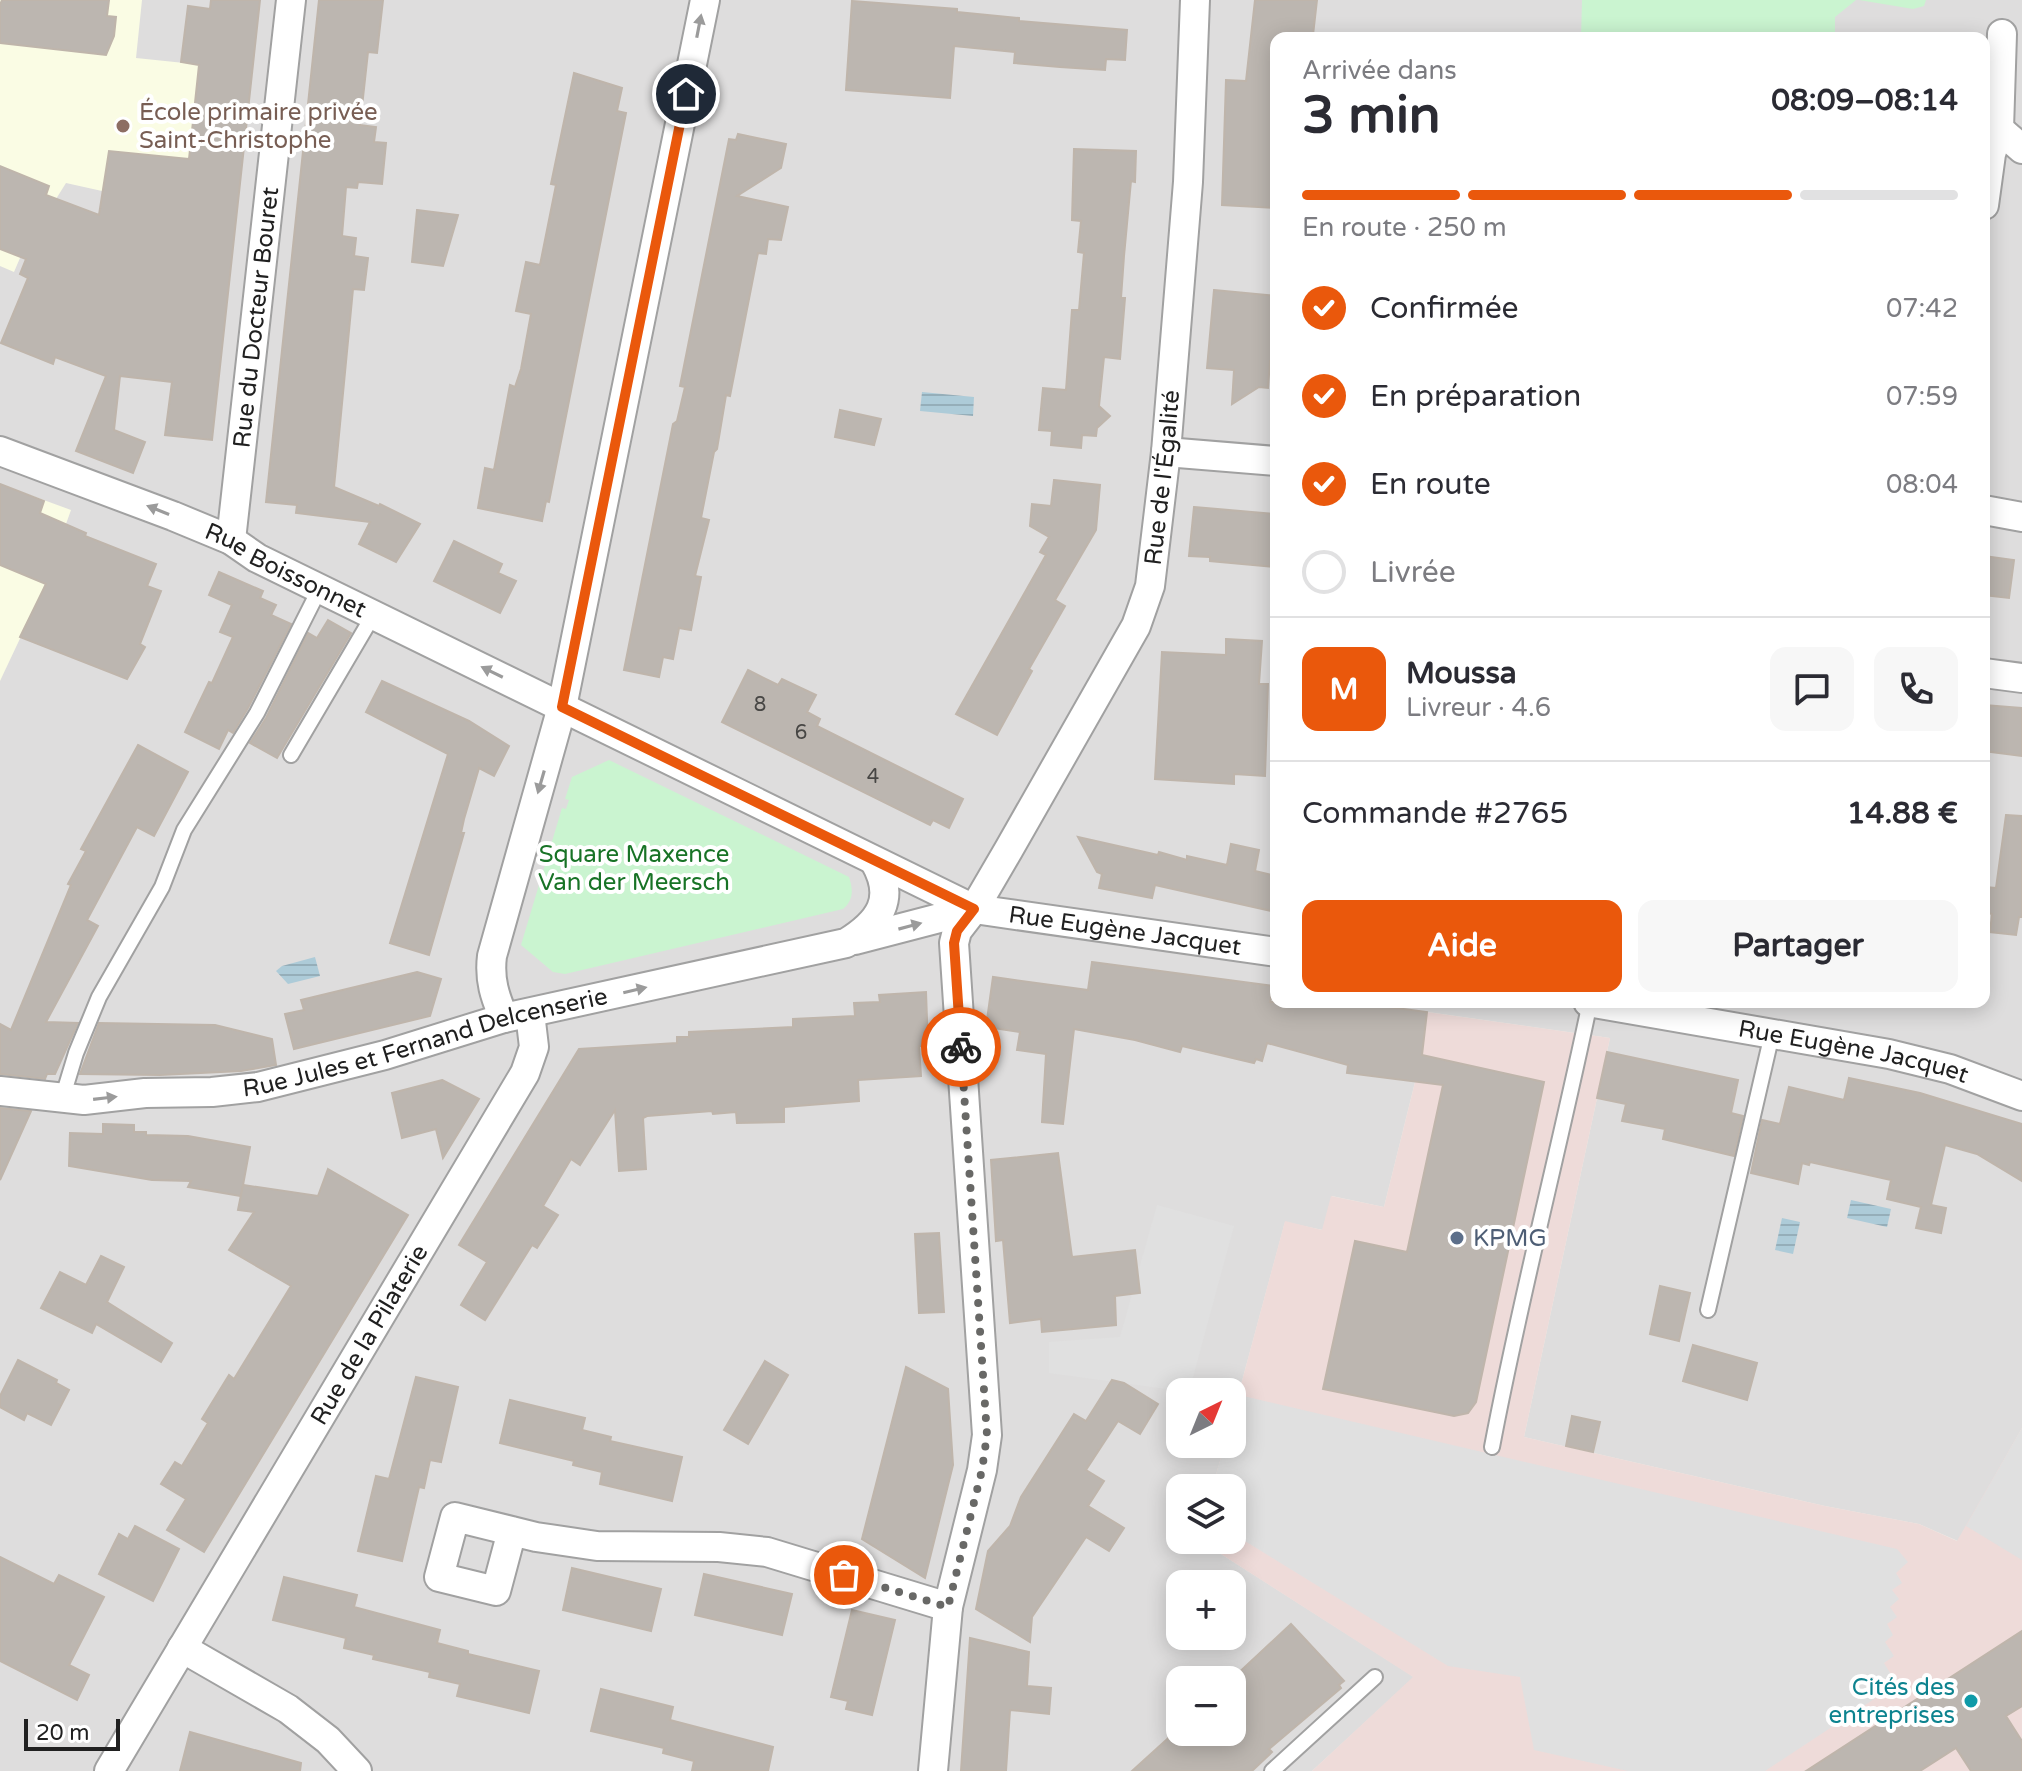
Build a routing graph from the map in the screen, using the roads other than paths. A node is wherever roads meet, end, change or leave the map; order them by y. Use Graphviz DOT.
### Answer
graph roads {
  1 [pos="291,0"];
  2 [pos="705,0"];
  3 [pos="1195,0"];
  4 [pos="2002,34"];
  5 [pos="1999,129"];
  6 [pos="2022,149"];
  7 [pos="1990,163"];
  8 [pos="0,451"];
  9 [pos="1166,452"];
  10 [pos="1270,461"];
  11 [pos="1990,511"];
  12 [pos="2022,517"];
  13 [pos="231,540"];
  14 [pos="320,588"];
  15 [pos="374,614"];
  16 [pos="1990,674"];
  17 [pos="2022,678"];
  18 [pos="562,707"];
  19 [pos="291,755"];
  20 [pos="875,862"];
  21 [pos="974,909"];
  22 [pos="846,943"];
  23 [pos="1270,951"];
  24 [pos="1588,1008"];
  25 [pos="1623,1008"];
  26 [pos="517,1016"];
  27 [pos="1772,1034"];
  28 [pos="0,1091"];
  29 [pos="2022,1096"];
  30 [pos="62,1099"];
  31 [pos="1708,1310"];
  32 [pos="1492,1447"];
  33 [pos="512,1531"];
  34 [pos="948,1607"];
  35 [pos="182,1648"];
  36 [pos="1375,1677"];
  37 [pos="109,1771"];
  38 [pos="357,1771"];
  39 [pos="933,1771"];
  40 [pos="1272,1771"];
  1 -- 13 [label="street, Rue du Docteur Bouret"];
  18 -- 2 [label="street, Rue de la Pilaterie, one-way"];
  3 -- 9 [label="street, Rue de l'Égalité"];
  4 -- 5 [label="street"];
  5 -- 6 [label="street"];
  5 -- 7 [label="street"];
  13 -- 8 [label="street, Rue Boissonnet, one-way"];
  9 -- 10 [label="street"];
  9 -- 21 [label="street, Rue de l'Égalité"];
  11 -- 12 [label="street"];
  13 -- 14 [label="street, Rue Boissonnet"];
  14 -- 15 [label="street, Rue Boissonnet"];
  14 -- 30 [label="lane"];
  18 -- 15 [label="street, Rue Boissonnet, one-way"];
  15 -- 19 [label="lane"];
  16 -- 17 [label="street"];
  18 -- 20 [label="street, Rue Boissonnet"];
  18 -- 26 [label="street, Rue de la Pilaterie, one-way"];
  20 -- 21 [label="street, Rue Boissonnet"];
  20 -- 22 [label="street, Rue Jules et Fernand Delcenserie"];
  22 -- 21 [label="street, Rue Jules et Fernand Delcenserie, one-way"];
  21 -- 23 [label="street, Rue Eugène Jacquet"];
  21 -- 34 [label="street, Rue de l'Égalité"];
  26 -- 22 [label="street, Rue Jules et Fernand Delcenserie, one-way"];
  24 -- 32 [label="lane"];
  25 -- 27 [label="street, Rue Eugène Jacquet"];
  30 -- 26 [label="street, Rue Jules et Fernand Delcenserie, one-way"];
  26 -- 35 [label="street, Rue de la Pilaterie"];
  27 -- 29 [label="street, Rue Eugène Jacquet"];
  27 -- 31 [label="lane"];
  28 -- 30 [label="street, Rue Jules et Fernand Delcenserie"];
  33 -- 34 [label="street"];
  34 -- 39 [label="street, Rue de l'Égalité"];
  35 -- 37 [label="street, Rue de la Pilaterie"];
  35 -- 38 [label="street"];
  36 -- 40 [label="lane"];
}
